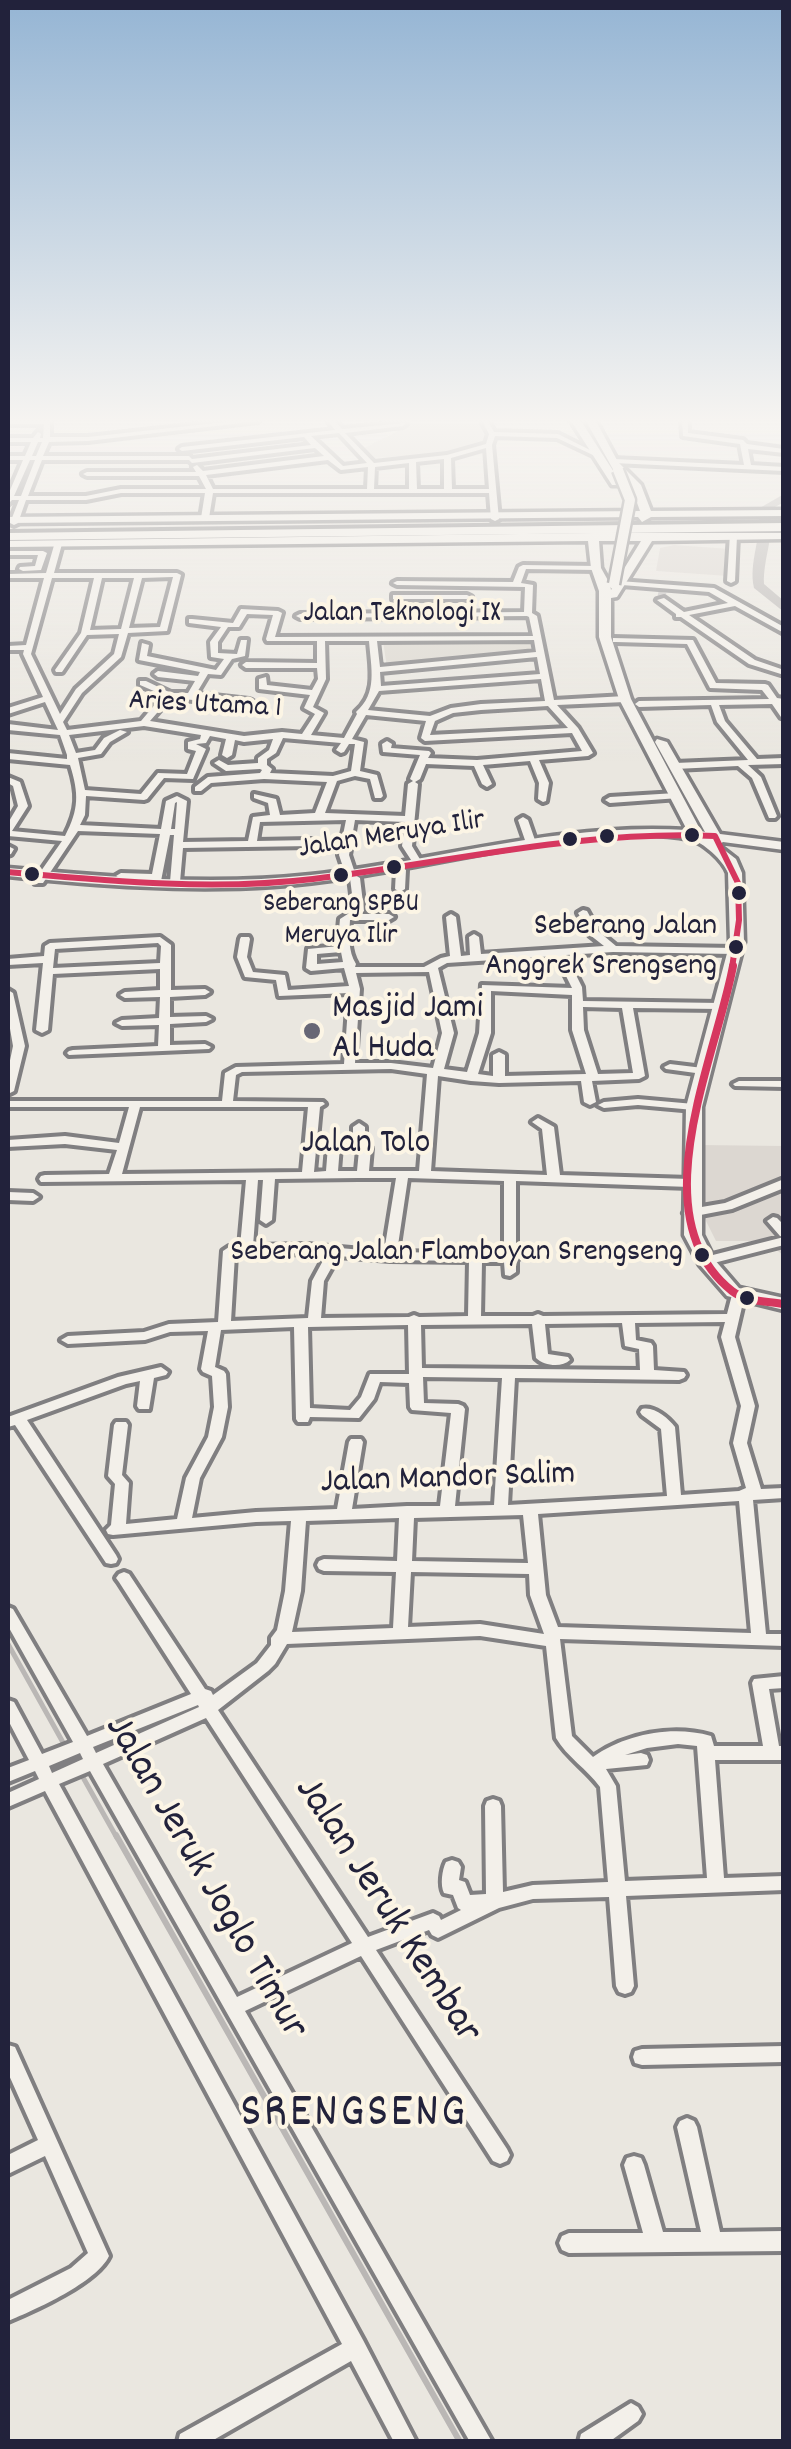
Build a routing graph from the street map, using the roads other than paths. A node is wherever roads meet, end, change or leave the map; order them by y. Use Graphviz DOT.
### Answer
graph roads {
  1 [pos="13,535"];
  2 [pos="18,535"];
  3 [pos="617,535"];
  4 [pos="670,535"];
  5 [pos="738,535"];
  6 [pos="649,538"];
  7 [pos="593,542"];
  8 [pos="57,545"];
  9 [pos="636,552"];
  10 [pos="596,568"];
  11 [pos="8,573"];
  12 [pos="99,575"];
  13 [pos="138,575"];
  14 [pos="49,576"];
  15 [pos="448,581"];
  16 [pos="731,581"];
  17 [pos="516,584"];
  18 [pos="613,587"];
  19 [pos="396,597"];
  20 [pos="447,597"];
  21 [pos="467,597"];
  22 [pos="662,600"];
  23 [pos="735,604"];
  24 [pos="528,614"];
  25 [pos="678,615"];
  26 [pos="300,616"];
  27 [pos="396,616"];
  28 [pos="192,621"];
  29 [pos="226,625"];
  30 [pos="784,631"];
  31 [pos="126,632"];
  32 [pos="85,633"];
  33 [pos="538,638"];
  34 [pos="373,639"];
  35 [pos="396,639"];
  36 [pos="322,640"];
  37 [pos="616,640"];
  38 [pos="244,642"];
  39 [pos="144,646"];
  40 [pos="26,647"];
  41 [pos="8,648"];
  42 [pos="540,654"];
  43 [pos="229,657"];
  44 [pos="616,657"];
  45 [pos="246,665"];
  46 [pos="263,665"];
  47 [pos="321,666"];
  48 [pos="60,670"];
  49 [pos="375,670"];
  50 [pos="158,674"];
  51 [pos="784,674"];
  52 [pos="203,676"];
  53 [pos="542,676"];
  54 [pos="263,679"];
  55 [pos="143,684"];
  56 [pos="376,689"];
  57 [pos="314,693"];
  58 [pos="170,694"];
  59 [pos="191,696"];
  60 [pos="48,698"];
  61 [pos="632,702"];
  62 [pos="780,702"];
  63 [pos="550,703"];
  64 [pos="715,706"];
  65 [pos="8,711"];
  66 [pos="360,712"];
  67 [pos="99,715"];
  68 [pos="784,715"];
  69 [pos="431,719"];
  70 [pos="144,723"];
  71 [pos="8,727"];
  72 [pos="61,728"];
  73 [pos="100,728"];
  74 [pos="576,730"];
  75 [pos="123,732"];
  76 [pos="207,732"];
  77 [pos="231,736"];
  78 [pos="278,736"];
  79 [pos="305,737"];
  80 [pos="387,744"];
  81 [pos="343,745"];
  82 [pos="227,755"];
  83 [pos="8,756"];
  84 [pos="533,758"];
  85 [pos="71,760"];
  86 [pos="423,760"];
  87 [pos="784,761"];
  88 [pos="477,762"];
  89 [pos="756,763"];
  90 [pos="218,764"];
  91 [pos="740,764"];
  92 [pos="675,766"];
  93 [pos="263,771"];
  94 [pos="355,773"];
  95 [pos="333,779"];
  96 [pos="8,780"];
  97 [pos="487,784"];
  98 [pos="677,788"];
  99 [pos="198,789"];
  100 [pos="84,793"];
  101 [pos="257,796"];
  102 [pos="378,796"];
  103 [pos="543,800"];
  104 [pos="610,800"];
  105 [pos="8,805"];
  106 [pos="23,806"];
  107 [pos="319,816"];
  108 [pos="772,816"];
  109 [pos="275,818"];
  110 [pos="352,818"];
  111 [pos="408,820"];
  112 [pos="523,820"];
  113 [pos="74,828"];
  114 [pos="8,831"];
  115 [pos="166,832"];
  116 [pos="182,832"];
  117 [pos="705,835"];
  118 [pos="67,839"];
  119 [pos="531,842"];
  120 [pos="311,843"];
  121 [pos="252,844"];
  122 [pos="181,845"];
  123 [pos="784,848"];
  124 [pos="416,861"];
  125 [pos="402,870"];
  126 [pos="8,876"];
  127 [pos="121,876"];
  128 [pos="352,876"];
  129 [pos="41,878"];
  130 [pos="156,879"];
  131 [pos="175,882"];
  132 [pos="400,889"];
  133 [pos="583,913"];
  134 [pos="389,917"];
  135 [pos="452,917"];
  136 [pos="349,918"];
  137 [pos="117,927"];
  138 [pos="474,937"];
  139 [pos="246,939"];
  140 [pos="116,942"];
  141 [pos="613,949"];
  142 [pos="345,950"];
  143 [pos="735,951"];
  144 [pos="559,952"];
  145 [pos="476,958"];
  146 [pos="456,959"];
  147 [pos="8,964"];
  148 [pos="49,964"];
  149 [pos="166,966"];
  150 [pos="352,967"];
  151 [pos="433,967"];
  152 [pos="355,989"];
  153 [pos="205,992"];
  154 [pos="8,993"];
  155 [pos="166,994"];
  156 [pos="125,995"];
  157 [pos="576,998"];
  158 [pos="627,1006"];
  159 [pos="720,1006"];
  160 [pos="206,1020"];
  161 [pos="164,1021"];
  162 [pos="122,1023"];
  163 [pos="42,1030"];
  164 [pos="205,1047"];
  165 [pos="164,1049"];
  166 [pos="73,1052"];
  167 [pos="499,1054"];
  168 [pos="232,1056"];
  169 [pos="349,1066"];
  170 [pos="670,1067"];
  171 [pos="234,1070"];
  172 [pos="703,1071"];
  173 [pos="436,1072"];
  174 [pos="589,1077"];
  175 [pos="471,1078"];
  176 [pos="499,1080"];
  177 [pos="739,1084"];
  178 [pos="784,1084"];
  179 [pos="8,1091"];
  180 [pos="590,1102"];
  181 [pos="8,1104"];
  182 [pos="227,1105"];
  183 [pos="604,1105"];
  184 [pos="134,1106"];
  185 [pos="694,1107"];
  186 [pos="538,1122"];
  187 [pos="359,1127"];
  188 [pos="8,1144"];
  189 [pos="334,1146"];
  190 [pos="122,1147"];
  191 [pos="404,1174"];
  192 [pos="425,1175"];
  193 [pos="115,1176"];
  194 [pos="252,1176"];
  195 [pos="270,1176"];
  196 [pos="308,1176"];
  197 [pos="332,1176"];
  198 [pos="363,1176"];
  199 [pos="510,1178"];
  200 [pos="45,1179"];
  201 [pos="554,1180"];
  202 [pos="690,1183"];
  203 [pos="784,1183"];
  204 [pos="8,1196"];
  205 [pos="33,1197"];
  206 [pos="690,1213"];
  207 [pos="266,1220"];
  208 [pos="773,1221"];
  209 [pos="784,1233"];
  210 [pos="784,1241"];
  211 [pos="246,1251"];
  212 [pos="334,1252"];
  213 [pos="390,1256"];
  214 [pos="476,1256"];
  215 [pos="706,1260"];
  216 [pos="738,1294"];
  217 [pos="784,1304"];
  218 [pos="538,1318"];
  219 [pos="628,1318"];
  220 [pos="730,1318"];
  221 [pos="474,1319"];
  222 [pos="414,1320"];
  223 [pos="308,1322"];
  224 [pos="220,1326"];
  225 [pos="68,1340"];
  226 [pos="562,1360"];
  227 [pos="508,1372"];
  228 [pos="647,1374"];
  229 [pos="418,1375"];
  230 [pos="680,1375"];
  231 [pos="144,1406"];
  232 [pos="647,1412"];
  233 [pos="13,1420"];
  234 [pos="122,1426"];
  235 [pos="356,1442"];
  236 [pos="750,1493"];
  237 [pos="784,1493"];
  238 [pos="674,1497"];
  239 [pos="501,1508"];
  240 [pos="530,1508"];
  241 [pos="447,1509"];
  242 [pos="407,1511"];
  243 [pos="344,1514"];
  244 [pos="299,1515"];
  245 [pos="183,1524"];
  246 [pos="111,1559"];
  247 [pos="324,1564"];
  248 [pos="403,1568"];
  249 [pos="534,1569"];
  250 [pos="124,1578"];
  251 [pos="8,1613"];
  252 [pos="400,1633"];
  253 [pos="552,1637"];
  254 [pos="279,1638"];
  255 [pos="759,1640"];
  256 [pos="784,1640"];
  257 [pos="784,1682"];
  258 [pos="203,1703"];
  259 [pos="8,1706"];
  260 [pos="77,1746"];
  261 [pos="778,1753"];
  262 [pos="705,1754"];
  263 [pos="43,1760"];
  264 [pos="641,1760"];
  265 [pos="88,1764"];
  266 [pos="594,1765"];
  267 [pos="9,1774"];
  268 [pos="54,1780"];
  269 [pos="14,1797"];
  270 [pos="493,1806"];
  271 [pos="452,1867"];
  272 [pos="784,1883"];
  273 [pos="716,1886"];
  274 [pos="620,1889"];
  275 [pos="495,1901"];
  276 [pos="362,1947"];
  277 [pos="626,1986"];
  278 [pos="234,2007"];
  279 [pos="784,2054"];
  280 [pos="642,2057"];
  281 [pos="8,2058"];
  282 [pos="687,2127"];
  283 [pos="50,2144"];
  284 [pos="500,2155"];
  285 [pos="8,2165"];
  286 [pos="634,2165"];
  287 [pos="784,2241"];
  288 [pos="569,2243"];
  289 [pos="656,2243"];
  290 [pos="714,2243"];
  291 [pos="8,2311"];
  292 [pos="356,2346"];
  293 [pos="631,2414"];
  294 [pos="188,2442"];
  295 [pos="406,2442"];
  296 [pos="482,2442"];
  297 [pos="588,2442"];
  1 -- 11 [label="street"];
  2 -- 8 [label="main road"];
  3 -- 18 [label="main road"];
  4 -- 6 [label="main road"];
  5 -- 16 [label="street"];
  6 -- 7 [label="main road"];
  6 -- 9 [label="main road"];
  7 -- 8 [label="main road"];
  7 -- 9 [label="main road"];
  7 -- 10 [label="main road"];
  8 -- 14 [label="street"];
  9 -- 18 [label="main road"];
  10 -- 17 [label="street"];
  10 -- 18 [label="main road"];
  11 -- 14 [label="street"];
  12 -- 13 [label="street"];
  12 -- 14 [label="street"];
  12 -- 32 [label="street"];
  13 -- 31 [label="street"];
  13 -- 31 [label="street"];
  14 -- 40 [label="street"];
  15 -- 17 [label="street"];
  15 -- 19 [label="street"];
  15 -- 20 [label="street"];
  17 -- 24 [label="street"];
  18 -- 23 [label="street"];
  18 -- 37 [label="main road"];
  18 -- 44 [label="main road"];
  19 -- 20 [label="street"];
  19 -- 27 [label="street"];
  20 -- 21 [label="street"];
  22 -- 25 [label="street"];
  23 -- 25 [label="street"];
  23 -- 30 [label="street"];
  24 -- 27 [label="street"];
  24 -- 33 [label="street"];
  25 -- 51 [label="street"];
  26 -- 27 [label="street"];
  27 -- 35 [label="street"];
  28 -- 29 [label="street"];
  29 -- 36 [label="street, Jalan Teknologi IX"];
  29 -- 43 [label="street"];
  31 -- 32 [label="street"];
  31 -- 72 [label="street"];
  32 -- 48 [label="street"];
  33 -- 35 [label="street, Jalan Teknologi IX"];
  33 -- 42 [label="street"];
  34 -- 35 [label="street, Jalan Teknologi IX"];
  34 -- 36 [label="street, Jalan Teknologi IX"];
  34 -- 49 [label="street"];
  36 -- 47 [label="street"];
  37 -- 44 [label="main road"];
  37 -- 62 [label="street"];
  38 -- 43 [label="street"];
  39 -- 52 [label="street"];
  40 -- 41 [label="street"];
  40 -- 60 [label="street"];
  42 -- 49 [label="street"];
  42 -- 53 [label="street"];
  43 -- 52 [label="street"];
  44 -- 61 [label="main road"];
  45 -- 46 [label="street"];
  46 -- 47 [label="street"];
  46 -- 59 [label="street"];
  47 -- 57 [label="street"];
  49 -- 56 [label="street"];
  50 -- 52 [label="street"];
  52 -- 59 [label="street"];
  53 -- 56 [label="street"];
  53 -- 63 [label="street"];
  54 -- 57 [label="street"];
  55 -- 58 [label="street"];
  56 -- 66 [label="street"];
  57 -- 79 [label="street"];
  58 -- 59 [label="street"];
  58 -- 70 [label="street"];
  60 -- 65 [label="street"];
  60 -- 72 [label="street"];
  61 -- 63 [label="street"];
  61 -- 64 [label="street"];
  61 -- 92 [label="main road"];
  61 -- 98 [label="main road"];
  62 -- 64 [label="street"];
  62 -- 68 [label="street"];
  63 -- 69 [label="street"];
  63 -- 74 [label="street"];
  64 -- 89 [label="street"];
  66 -- 69 [label="street"];
  66 -- 81 [label="street"];
  67 -- 73 [label="street"];
  69 -- 74 [label="street"];
  70 -- 73 [label="street, Aries Utama 1"];
  70 -- 76 [label="street, Aries Utama 1"];
  71 -- 72 [label="street, Aries Utama 1"];
  72 -- 73 [label="street, Aries Utama 1"];
  72 -- 85 [label="street"];
  74 -- 84 [label="street"];
  75 -- 85 [label="street"];
  76 -- 77 [label="street, Aries Utama 1"];
  76 -- 100 [label="street"];
  77 -- 78 [label="street, Aries Utama 1"];
  77 -- 82 [label="street"];
  78 -- 79 [label="street, Aries Utama 1"];
  78 -- 93 [label="street"];
  79 -- 81 [label="street, Aries Utama 1"];
  80 -- 86 [label="street"];
  81 -- 94 [label="street"];
  83 -- 85 [label="street"];
  84 -- 88 [label="street"];
  84 -- 103 [label="street"];
  85 -- 100 [label="street"];
  86 -- 88 [label="street"];
  86 -- 111 [label="street"];
  87 -- 89 [label="street"];
  88 -- 97 [label="street"];
  89 -- 91 [label="street"];
  90 -- 93 [label="street"];
  91 -- 92 [label="street"];
  91 -- 108 [label="street"];
  92 -- 98 [label="main road"];
  93 -- 95 [label="street"];
  93 -- 99 [label="street"];
  94 -- 95 [label="street"];
  94 -- 102 [label="street"];
  95 -- 107 [label="street"];
  96 -- 106 [label="street"];
  98 -- 104 [label="street"];
  98 -- 117 [label="main road"];
  98 -- 117 [label="main road"];
  100 -- 113 [label="street"];
  101 -- 109 [label="street"];
  105 -- 106 [label="street"];
  106 -- 114 [label="street"];
  107 -- 109 [label="street"];
  107 -- 110 [label="street"];
  109 -- 121 [label="street"];
  110 -- 111 [label="street"];
  110 -- 128 [label="street"];
  111 -- 124 [label="street"];
  112 -- 119 [label="street"];
  113 -- 115 [label="street"];
  113 -- 118 [label="street"];
  114 -- 118 [label="street"];
  115 -- 116 [label="street"];
  115 -- 116 [label="street"];
  115 -- 130 [label="street"];
  116 -- 122 [label="street"];
  117 -- 119 [label="main road, Jalan Meruya Ilir"];
  117 -- 123 [label="main road, Jalan Meruya Ilir"];
  117 -- 123 [label="main road, Jalan Meruya Ilir"];
  117 -- 125 [label="main road, Jalan Meruya Ilir"];
  117 -- 143 [label="main road"];
  118 -- 129 [label="street"];
  119 -- 124 [label="main road, Jalan Meruya Ilir"];
  120 -- 121 [label="street"];
  121 -- 122 [label="street"];
  122 -- 131 [label="street"];
  124 -- 128 [label="main road, Jalan Meruya Ilir"];
  125 -- 128 [label="main road, Jalan Meruya Ilir"];
  125 -- 132 [label="street"];
  126 -- 129 [label="main road, Jalan Meruya Ilir"];
  127 -- 130 [label="street"];
  128 -- 129 [label="main road, Jalan Meruya Ilir"];
  128 -- 131 [label="main road, Jalan Meruya Ilir"];
  128 -- 136 [label="street"];
  129 -- 130 [label="main road, Jalan Meruya Ilir"];
  130 -- 131 [label="main road, Jalan Meruya Ilir"];
  133 -- 141 [label="street"];
  134 -- 136 [label="street"];
  135 -- 146 [label="street"];
  136 -- 142 [label="street"];
  137 -- 140 [label="street"];
  138 -- 145 [label="street"];
  139 -- 152 [label="street"];
  140 -- 148 [label="street"];
  140 -- 149 [label="street"];
  141 -- 143 [label="street"];
  141 -- 144 [label="street"];
  142 -- 150 [label="street"];
  142 -- 150 [label="street"];
  143 -- 159 [label="main road"];
  144 -- 145 [label="street"];
  144 -- 157 [label="street"];
  145 -- 146 [label="street"];
  146 -- 151 [label="street"];
  147 -- 148 [label="street"];
  148 -- 149 [label="street"];
  148 -- 163 [label="street"];
  149 -- 155 [label="street"];
  150 -- 151 [label="street"];
  150 -- 152 [label="street"];
  151 -- 173 [label="street"];
  152 -- 169 [label="street"];
  153 -- 155 [label="street"];
  154 -- 179 [label="street"];
  155 -- 156 [label="street"];
  155 -- 161 [label="street"];
  157 -- 158 [label="street"];
  157 -- 174 [label="street"];
  157 -- 175 [label="street"];
  158 -- 159 [label="street"];
  158 -- 174 [label="street"];
  159 -- 172 [label="main road"];
  160 -- 161 [label="street"];
  161 -- 162 [label="street"];
  161 -- 165 [label="street"];
  164 -- 165 [label="street"];
  165 -- 166 [label="street"];
  167 -- 176 [label="street"];
  168 -- 171 [label="street"];
  169 -- 171 [label="street"];
  169 -- 173 [label="street"];
  170 -- 172 [label="street"];
  171 -- 182 [label="street"];
  172 -- 185 [label="main road"];
  173 -- 175 [label="street"];
  173 -- 192 [label="street"];
  174 -- 176 [label="street"];
  174 -- 180 [label="street"];
  175 -- 176 [label="street"];
  177 -- 178 [label="street"];
  181 -- 184 [label="street"];
  182 -- 184 [label="street"];
  182 -- 196 [label="street"];
  183 -- 185 [label="street"];
  184 -- 190 [label="street"];
  185 -- 202 [label="main road"];
  186 -- 201 [label="street"];
  187 -- 198 [label="street"];
  188 -- 190 [label="street"];
  189 -- 197 [label="street"];
  190 -- 193 [label="street"];
  191 -- 192 [label="street, Jalan Tolo"];
  191 -- 198 [label="street, Jalan Tolo"];
  191 -- 213 [label="street"];
  192 -- 199 [label="street, Jalan Tolo"];
  193 -- 194 [label="street, Jalan Tolo"];
  193 -- 200 [label="street, Jalan Tolo"];
  194 -- 195 [label="street, Jalan Tolo"];
  194 -- 211 [label="street"];
  195 -- 196 [label="street, Jalan Tolo"];
  195 -- 207 [label="street"];
  196 -- 197 [label="street, Jalan Tolo"];
  197 -- 198 [label="street, Jalan Tolo"];
  199 -- 201 [label="street, Jalan Tolo"];
  199 -- 214 [label="street"];
  201 -- 202 [label="street, Jalan Tolo"];
  202 -- 206 [label="main road"];
  203 -- 206 [label="street"];
  204 -- 205 [label="street"];
  206 -- 215 [label="main road"];
  208 -- 209 [label="street"];
  210 -- 215 [label="street"];
  211 -- 212 [label="street"];
  211 -- 224 [label="street"];
  212 -- 213 [label="street"];
  212 -- 223 [label="street"];
  213 -- 214 [label="street"];
  214 -- 221 [label="street"];
  215 -- 216 [label="main road"];
  216 -- 217 [label="main road"];
  216 -- 220 [label="street"];
  218 -- 219 [label="street"];
  218 -- 221 [label="street"];
  218 -- 226 [label="street"];
  219 -- 220 [label="street"];
  219 -- 228 [label="street"];
  220 -- 236 [label="street"];
  221 -- 222 [label="street"];
  222 -- 223 [label="street"];
  222 -- 229 [label="street"];
  223 -- 224 [label="street"];
  223 -- 229 [label="street"];
  224 -- 225 [label="street"];
  224 -- 245 [label="street"];
  227 -- 228 [label="street"];
  227 -- 229 [label="street"];
  227 -- 239 [label="street"];
  228 -- 230 [label="street"];
  229 -- 241 [label="street"];
  231 -- 233 [label="street"];
  232 -- 238 [label="street"];
  233 -- 246 [label="street"];
  234 -- 245 [label="street, Jalan Mandor Salim"];
  235 -- 243 [label="street"];
  236 -- 237 [label="street, Jalan Mandor Salim"];
  236 -- 238 [label="street, Jalan Mandor Salim"];
  236 -- 255 [label="street"];
  238 -- 240 [label="street, Jalan Mandor Salim"];
  239 -- 240 [label="street, Jalan Mandor Salim"];
  239 -- 241 [label="street, Jalan Mandor Salim"];
  240 -- 249 [label="street"];
  241 -- 242 [label="street, Jalan Mandor Salim"];
  242 -- 243 [label="street, Jalan Mandor Salim"];
  242 -- 248 [label="street"];
  243 -- 244 [label="street, Jalan Mandor Salim"];
  244 -- 245 [label="street, Jalan Mandor Salim"];
  244 -- 254 [label="street"];
  247 -- 248 [label="street"];
  248 -- 249 [label="street"];
  248 -- 252 [label="street"];
  249 -- 253 [label="street"];
  250 -- 258 [label="street, Jalan Jeruk Kembar"];
  251 -- 260 [label="street, Jalan Jeruk Joglo Timur"];
  252 -- 253 [label="street"];
  252 -- 254 [label="street"];
  253 -- 255 [label="street"];
  253 -- 266 [label="street"];
  254 -- 258 [label="street"];
  255 -- 256 [label="street"];
  257 -- 261 [label="street"];
  258 -- 260 [label="street"];
  258 -- 265 [label="street"];
  258 -- 276 [label="street, Jalan Jeruk Kembar"];
  259 -- 263 [label="street"];
  260 -- 263 [label="street"];
  260 -- 265 [label="street, Jalan Jeruk Joglo Timur"];
  261 -- 262 [label="street"];
  262 -- 266 [label="street"];
  262 -- 273 [label="street"];
  263 -- 267 [label="street"];
  263 -- 268 [label="street"];
  264 -- 266 [label="street"];
  265 -- 268 [label="street"];
  265 -- 278 [label="street, Jalan Jeruk Joglo Timur"];
  266 -- 274 [label="street"];
  267 -- 269 [label="street"];
  268 -- 269 [label="street"];
  268 -- 292 [label="street"];
  270 -- 275 [label="street"];
  271 -- 275 [label="street"];
  272 -- 273 [label="street"];
  273 -- 274 [label="street"];
  274 -- 275 [label="street"];
  274 -- 277 [label="street"];
  275 -- 276 [label="street"];
  276 -- 278 [label="street"];
  276 -- 284 [label="street, Jalan Jeruk Kembar"];
  278 -- 296 [label="street, Jalan Jeruk Joglo Timur"];
  279 -- 280 [label="street"];
  281 -- 283 [label="street"];
  282 -- 290 [label="street"];
  283 -- 285 [label="street"];
  283 -- 291 [label="street"];
  286 -- 289 [label="street"];
  287 -- 290 [label="street"];
  288 -- 289 [label="street"];
  289 -- 290 [label="street"];
  292 -- 294 [label="street"];
  292 -- 295 [label="street"];
  293 -- 297 [label="street"];
}
